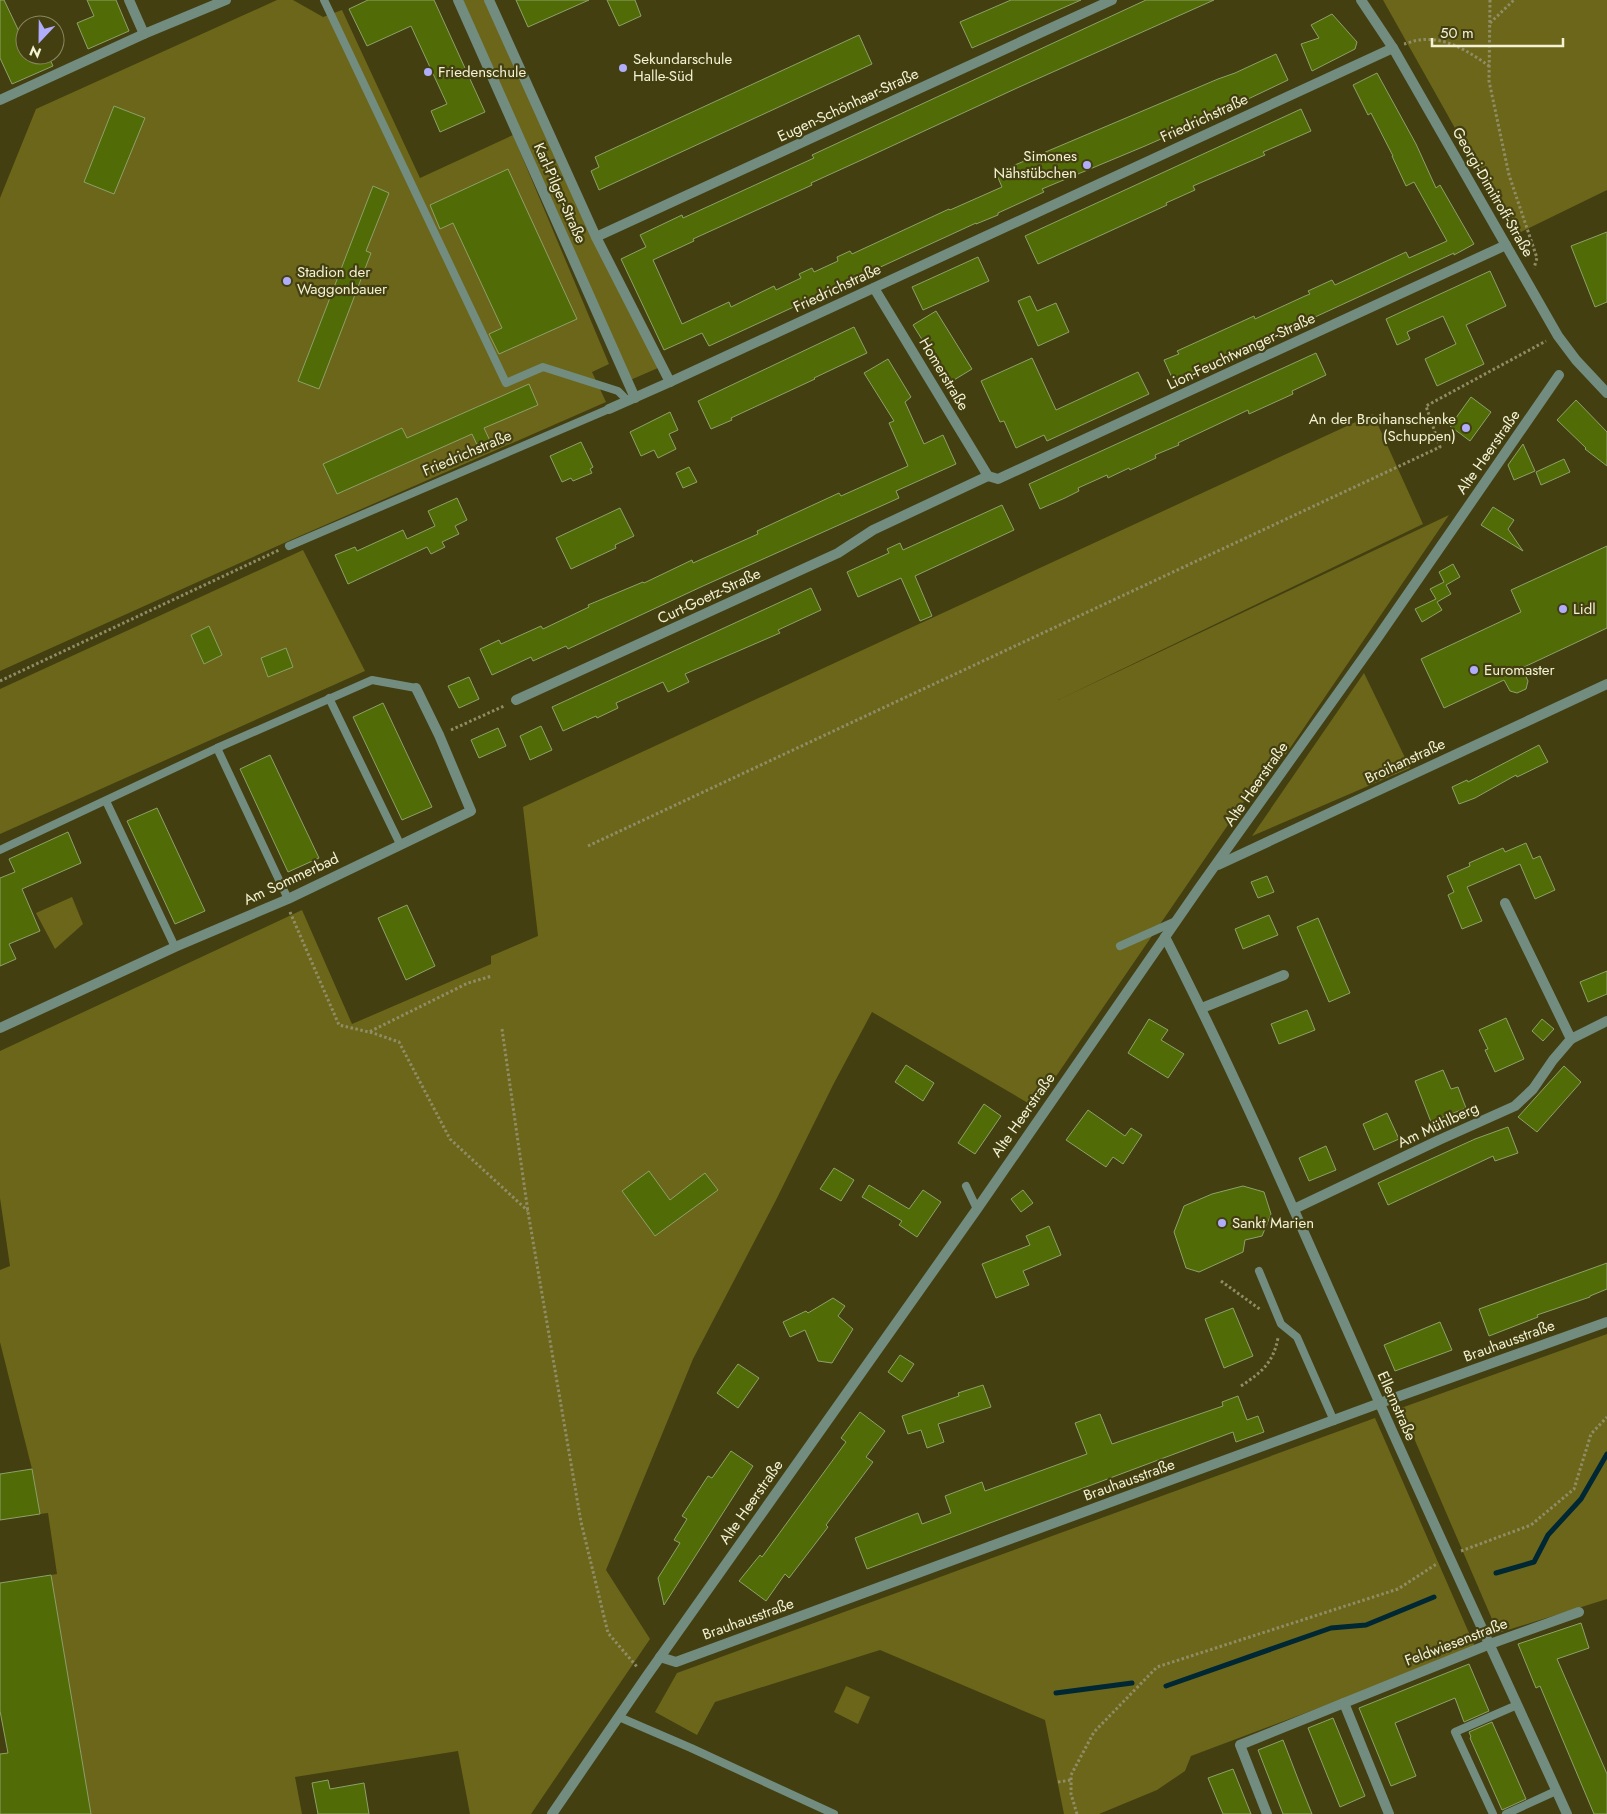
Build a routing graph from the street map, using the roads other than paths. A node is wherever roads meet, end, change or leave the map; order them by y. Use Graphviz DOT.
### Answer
graph roads {
  1 [pos="129,0"];
  2 [pos="226,0"];
  3 [pos="324,0"];
  4 [pos="458,0"];
  5 [pos="489,0"];
  6 [pos="1112,0"];
  7 [pos="1360,0"];
  8 [pos="144,34"];
  9 [pos="1393,48"];
  10 [pos="0,100"];
  11 [pos="596,237"];
  12 [pos="1506,245"];
  13 [pos="874,288"];
  14 [pos="1559,375"];
  15 [pos="670,382"];
  16 [pos="1607,393"];
  17 [pos="631,400"];
  18 [pos="609,409"];
  19 [pos="988,476"];
  20 [pos="289,546"];
  21 [pos="1607,684"];
  22 [pos="416,688"];
  23 [pos="329,698"];
  24 [pos="516,700"];
  25 [pos="217,748"];
  26 [pos="106,801"];
  27 [pos="400,844"];
  28 [pos="0,850"];
  29 [pos="1216,866"];
  30 [pos="288,898"];
  31 [pos="1505,903"];
  32 [pos="1176,921"];
  33 [pos="1165,936"];
  34 [pos="1120,946"];
  35 [pos="175,947"];
  36 [pos="1284,975"];
  37 [pos="1202,1008"];
  38 [pos="1607,1021"];
  39 [pos="0,1028"];
  40 [pos="1571,1039"];
  41 [pos="966,1186"];
  42 [pos="976,1209"];
  43 [pos="1294,1209"];
  44 [pos="1259,1271"];
  45 [pos="1607,1322"];
  46 [pos="1380,1403"];
  47 [pos="1334,1421"];
  48 [pos="1579,1612"];
  49 [pos="1490,1644"];
  50 [pos="660,1657"];
  51 [pos="1344,1703"];
  52 [pos="1517,1704"];
  53 [pos="619,1717"];
  54 [pos="1556,1791"];
  55 [pos="552,1814"];
  56 [pos="834,1814"];
  57 [pos="1267,1814"];
  58 [pos="1389,1814"];
  59 [pos="1493,1814"];
  60 [pos="1506,1814"];
  61 [pos="1567,1814"];
  1 -- 8 [label="street"];
  2 -- 8 [label="street"];
  3 -- 17 [label="lane"];
  4 -- 17 [label="street, Karl-Pilger-Straße"];
  5 -- 11 [label="street, Karl-Pilger-Straße"];
  6 -- 11 [label="street, Eugen-Schönhaar-Straße"];
  7 -- 9 [label="street, Georgi-Dimitroff-Straße"];
  8 -- 10 [label="street"];
  9 -- 12 [label="street, Georgi-Dimitroff-Straße"];
  9 -- 13 [label="street, Friedrichstraße"];
  11 -- 15 [label="street, Karl-Pilger-Straße"];
  12 -- 16 [label="street, Georgi-Dimitroff-Straße"];
  12 -- 19 [label="street, Lion-Feuchtwanger-Straße"];
  13 -- 15 [label="street, Friedrichstraße"];
  13 -- 19 [label="street, Homerstraße"];
  14 -- 29 [label="street, Alte Heerstraße"];
  15 -- 17 [label="street, Friedrichstraße"];
  17 -- 18 [label="street, Friedrichstraße"];
  18 -- 20 [label="lane, Friedrichstraße"];
  19 -- 24 [label="street, Curt-Goetz-Straße"];
  21 -- 29 [label="street, Broihanstraße"];
  22 -- 23 [label="lane"];
  22 -- 27 [label="street, Am Sommerbad"];
  23 -- 25 [label="lane"];
  23 -- 27 [label="lane"];
  25 -- 26 [label="lane"];
  25 -- 30 [label="lane"];
  26 -- 28 [label="lane"];
  26 -- 35 [label="lane"];
  27 -- 30 [label="street, Am Sommerbad"];
  29 -- 32 [label="street, Alte Heerstraße"];
  30 -- 35 [label="street, Am Sommerbad"];
  31 -- 40 [label="street"];
  32 -- 33 [label="street, Alte Heerstraße"];
  32 -- 34 [label="lane"];
  33 -- 37 [label="street, Ellernstraße"];
  33 -- 42 [label="street, Alte Heerstraße"];
  35 -- 39 [label="street, Am Sommerbad"];
  36 -- 37 [label="street"];
  37 -- 43 [label="street, Ellernstraße"];
  38 -- 40 [label="street, Am Mühlberg"];
  40 -- 43 [label="street, Am Mühlberg"];
  41 -- 42 [label="lane"];
  42 -- 50 [label="street, Alte Heerstraße"];
  43 -- 46 [label="street, Ellernstraße"];
  44 -- 47 [label="lane"];
  45 -- 46 [label="street, Brauhausstraße"];
  46 -- 47 [label="street, Brauhausstraße"];
  46 -- 49 [label="street, Ellernstraße"];
  47 -- 50 [label="street, Brauhausstraße"];
  48 -- 49 [label="street, Feldwiesenstraße"];
  49 -- 51 [label="street, Feldwiesenstraße"];
  49 -- 52 [label="street, Ellernstraße"];
  50 -- 53 [label="street, Alte Heerstraße"];
  51 -- 57 [label="street, Feldwiesenstraße"];
  51 -- 58 [label="street"];
  52 -- 54 [label="street, Ellernstraße"];
  52 -- 59 [label="lane"];
  53 -- 55 [label="street, Alte Heerstraße"];
  53 -- 56 [label="lane"];
  54 -- 60 [label="lane"];
  54 -- 61 [label="street, Ellernstraße"];
}
